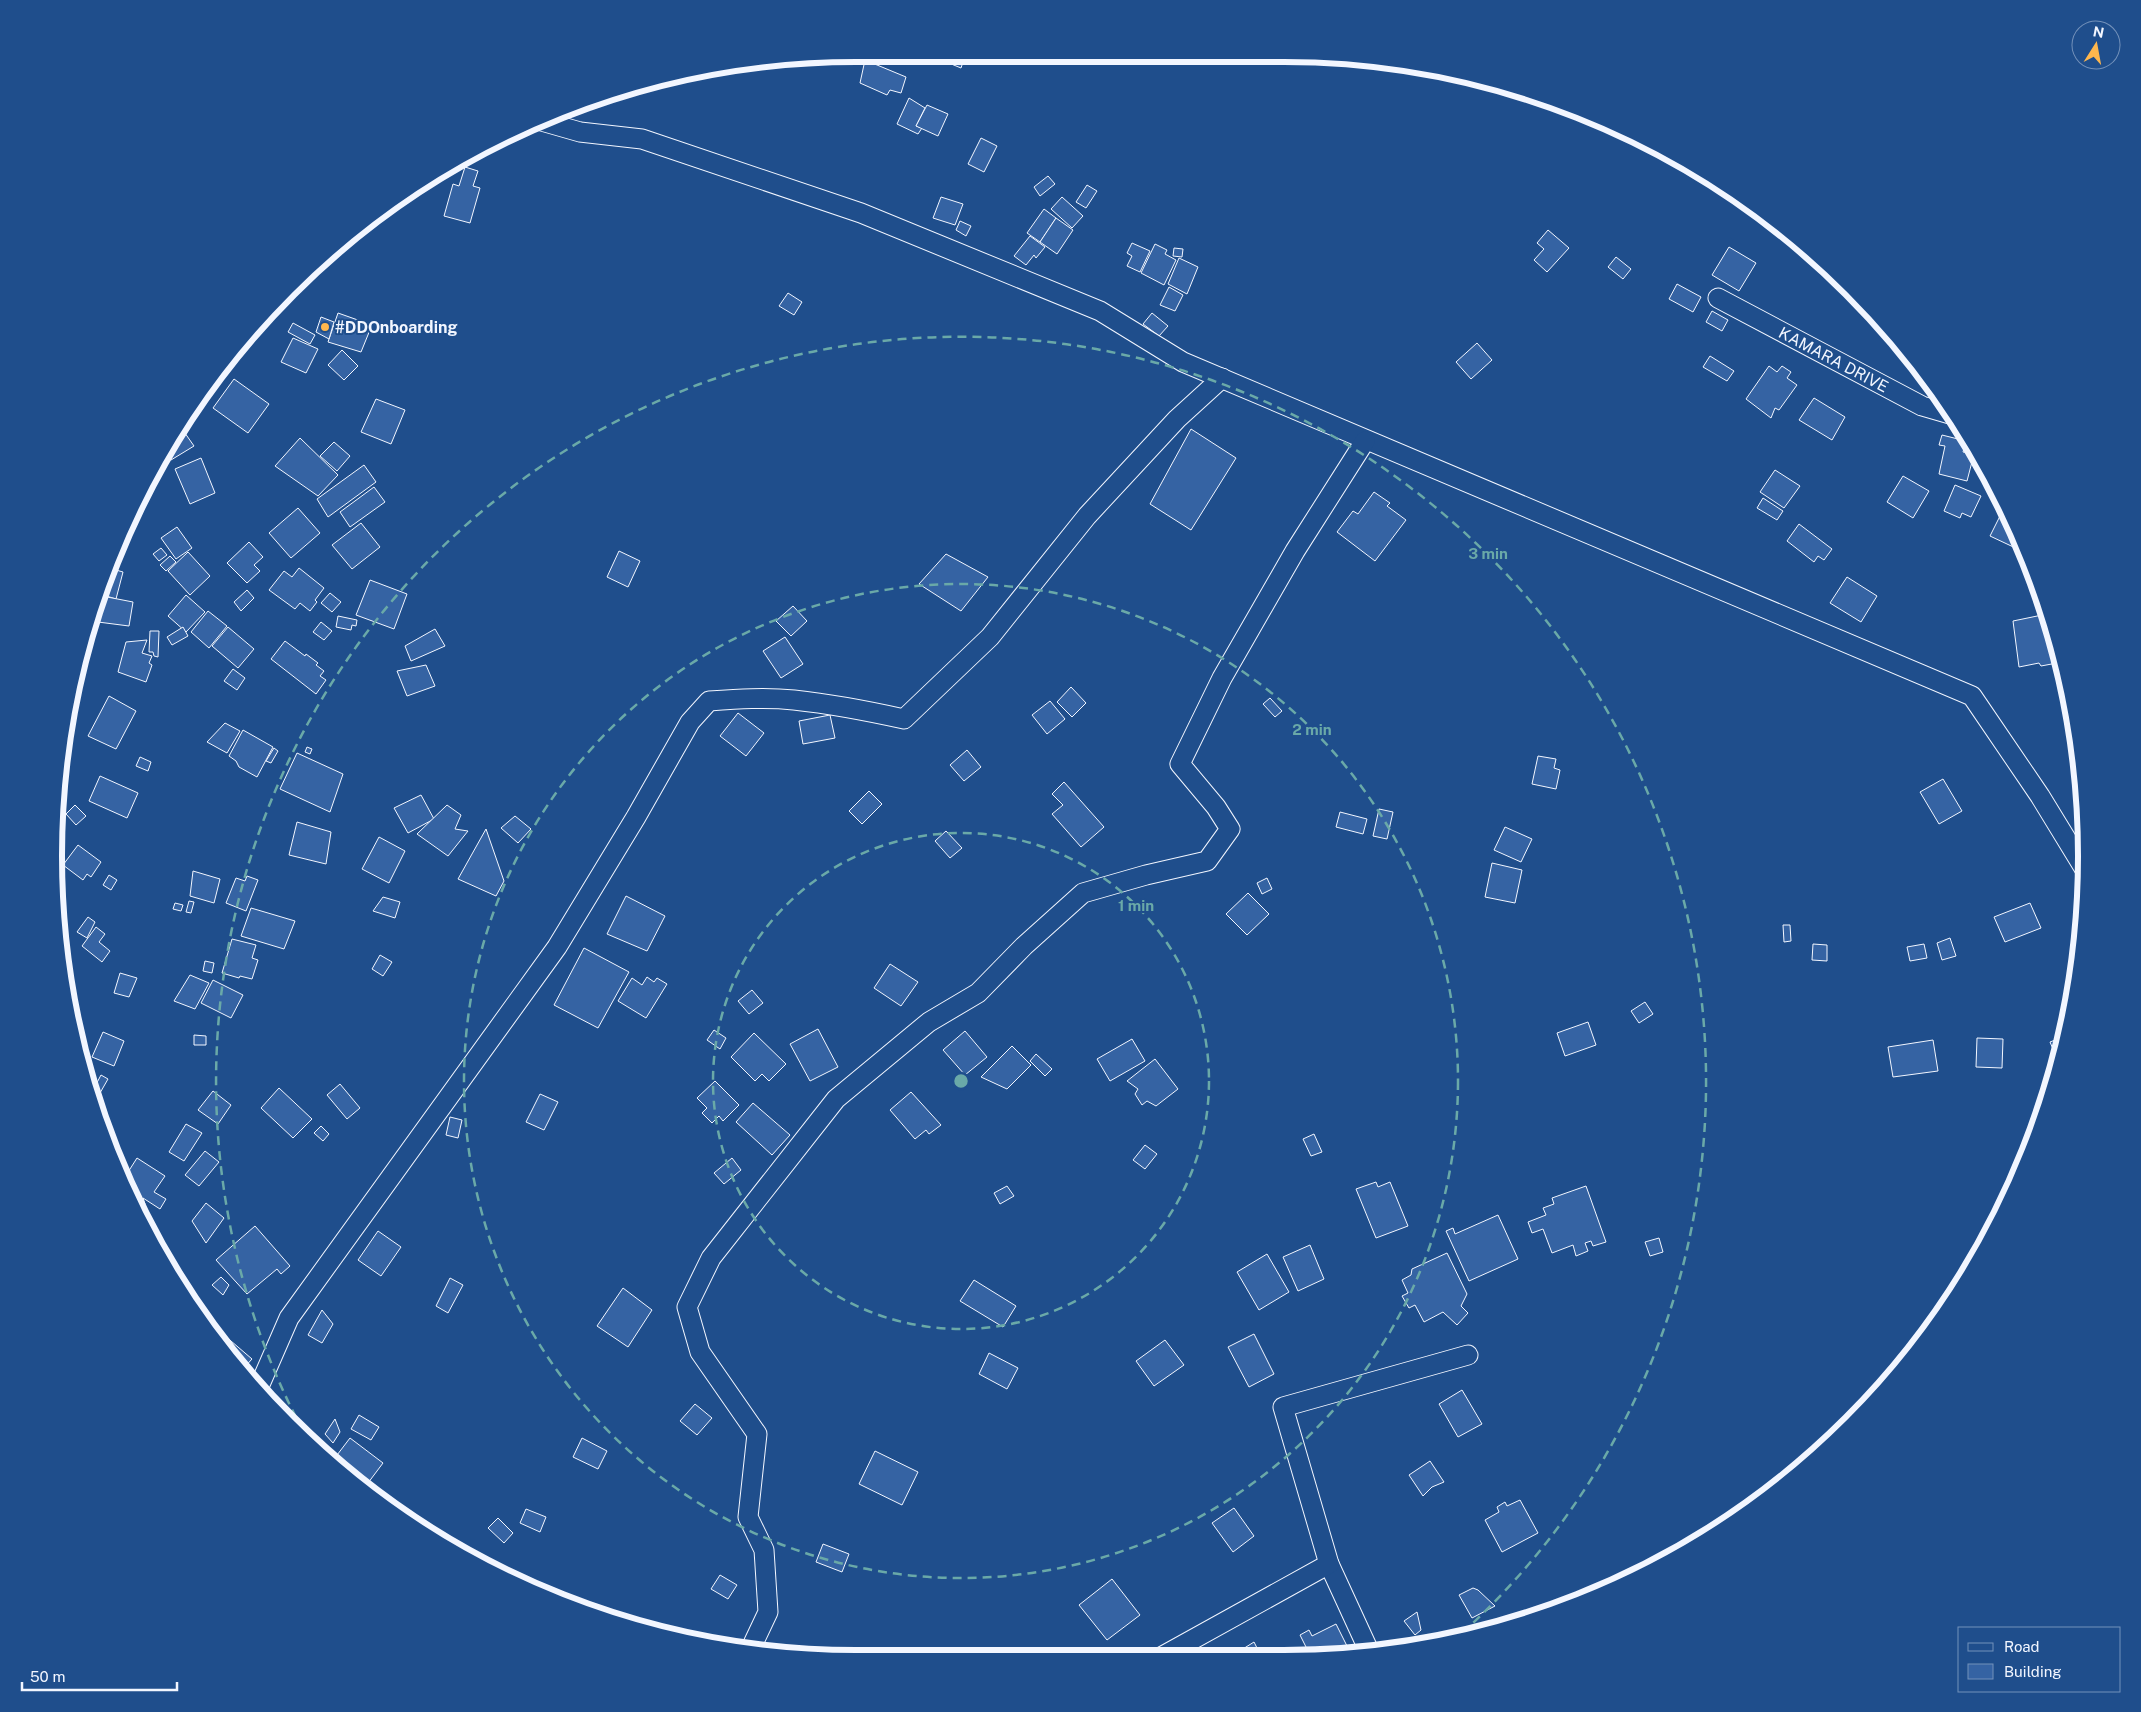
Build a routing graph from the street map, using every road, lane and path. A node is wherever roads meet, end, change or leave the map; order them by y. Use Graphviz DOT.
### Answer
graph roads {
  1 [pos="551,124"];
  2 [pos="1718,298"];
  3 [pos="1222,378"];
  4 [pos="1943,412"];
  5 [pos="1365,440"];
  6 [pos="2078,858"];
  7 [pos="1468,1355"];
  8 [pos="262,1382"];
  9 [pos="1329,1564"];
  10 [pos="753,1643"];
  11 [pos="1366,1645"];
  12 [pos="1174,1650"];
  1 -- 3 [label="street"];
  2 -- 4 [label="street, KAMARA DRIVE"];
  3 -- 5 [label="street"];
  3 -- 8 [label="street"];
  5 -- 6 [label="street"];
  5 -- 10 [label="street"];
  7 -- 9 [label="street"];
  9 -- 11 [label="street"];
  9 -- 12 [label="street"];
}
